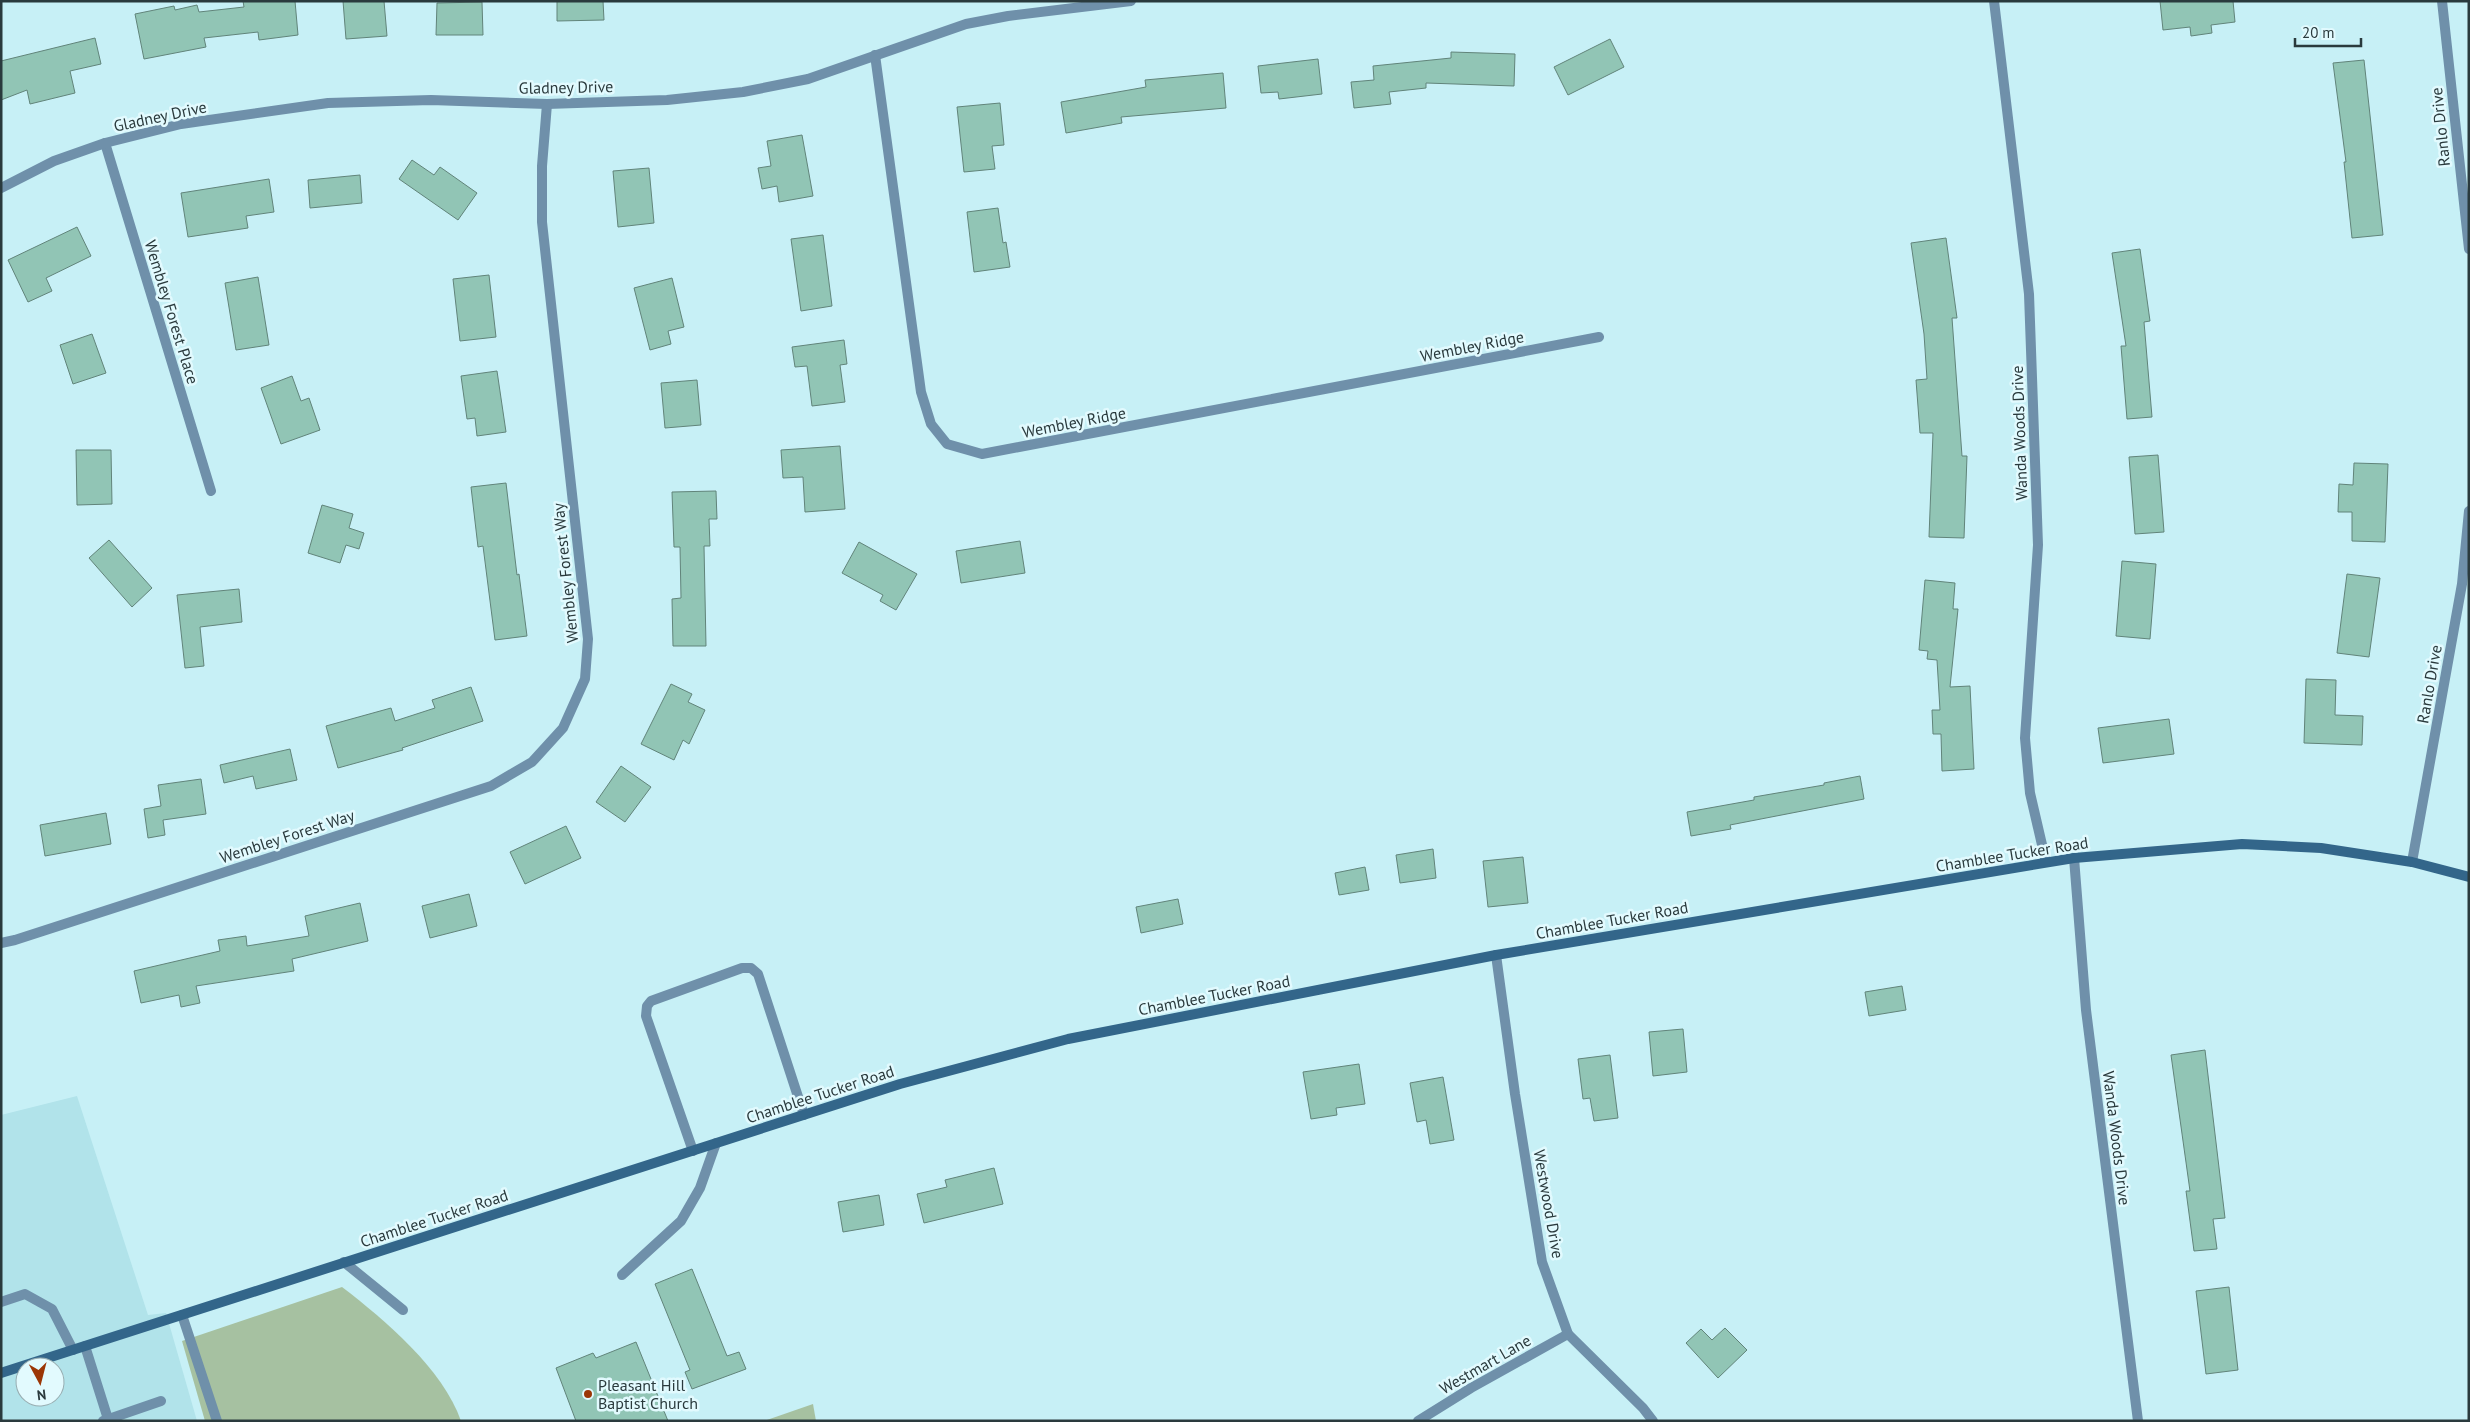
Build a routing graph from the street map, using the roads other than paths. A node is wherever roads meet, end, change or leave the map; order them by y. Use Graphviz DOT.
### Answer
graph roads {
  1 [pos="1131,1"];
  2 [pos="1994,1"];
  3 [pos="2442,1"];
  4 [pos="875,55"];
  5 [pos="547,104"];
  6 [pos="105,143"];
  7 [pos="1,188"];
  8 [pos="2469,249"];
  9 [pos="1599,337"];
  10 [pos="211,491"];
  11 [pos="2469,511"];
  12 [pos="2074,858"];
  13 [pos="2046,862"];
  14 [pos="2412,862"];
  15 [pos="2469,876"];
  16 [pos="1,943"];
  17 [pos="1496,955"];
  18 [pos="804,1115"];
  19 [pos="716,1144"];
  20 [pos="693,1151"];
  21 [pos="344,1262"];
  22 [pos="622,1275"];
  23 [pos="1,1302"];
  24 [pos="403,1310"];
  25 [pos="182,1315"];
  26 [pos="1568,1334"];
  27 [pos="85,1346"];
  28 [pos="73,1350"];
  29 [pos="1,1373"];
  30 [pos="161,1401"];
  31 [pos="105,1420"];
  32 [pos="217,1421"];
  33 [pos="1418,1421"];
  34 [pos="1653,1421"];
  35 [pos="2138,1421"];
  1 -- 4 [label="street, Gladney Drive"];
  2 -- 13 [label="street, Wanda Woods Drive"];
  3 -- 8 [label="street, Ranlo Drive"];
  4 -- 5 [label="street, Gladney Drive"];
  4 -- 9 [label="street, Wembley Ridge"];
  5 -- 6 [label="street, Gladney Drive"];
  5 -- 16 [label="street, Wembley Forest Way"];
  6 -- 7 [label="street, Gladney Drive"];
  6 -- 10 [label="street, Wembley Forest Place"];
  11 -- 14 [label="street, Ranlo Drive"];
  12 -- 13 [label="main road, Chamblee Tucker Road"];
  12 -- 14 [label="main road, Chamblee Tucker Road"];
  12 -- 35 [label="street, Wanda Woods Drive"];
  13 -- 17 [label="main road, Chamblee Tucker Road"];
  14 -- 15 [label="main road, Chamblee Tucker Road"];
  17 -- 18 [label="main road, Chamblee Tucker Road"];
  17 -- 26 [label="street, Westwood Drive"];
  18 -- 19 [label="main road, Chamblee Tucker Road"];
  18 -- 20 [label="street"];
  19 -- 20 [label="main road, Chamblee Tucker Road"];
  19 -- 22 [label="street"];
  20 -- 21 [label="main road, Chamblee Tucker Road"];
  21 -- 24 [label="street"];
  21 -- 25 [label="main road, Chamblee Tucker Road"];
  23 -- 28 [label="street"];
  25 -- 27 [label="main road, Chamblee Tucker Road"];
  25 -- 32 [label="street"];
  26 -- 33 [label="street, Westmart Lane"];
  26 -- 34 [label="street, Westwood Drive"];
  27 -- 28 [label="main road, Chamblee Tucker Road"];
  27 -- 31 [label="street"];
  28 -- 29 [label="main road, Chamblee Tucker Road"];
  30 -- 31 [label="street"];
}
